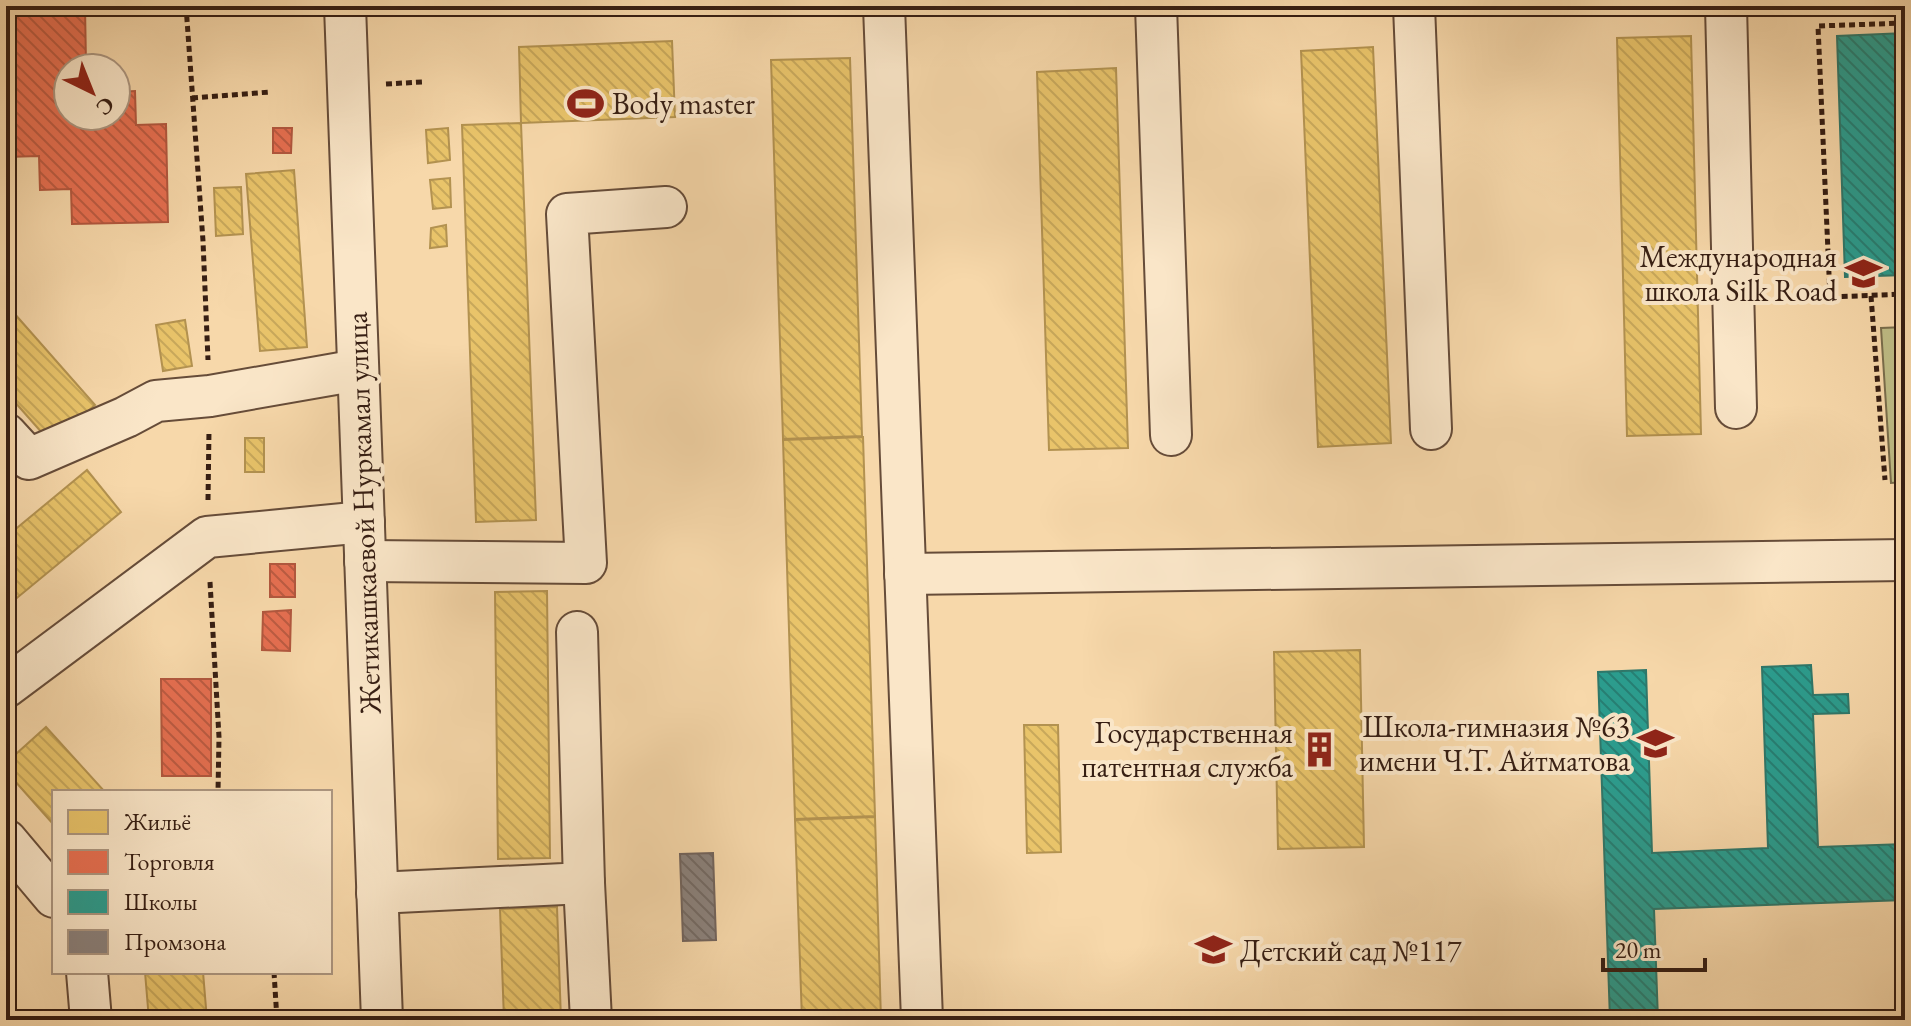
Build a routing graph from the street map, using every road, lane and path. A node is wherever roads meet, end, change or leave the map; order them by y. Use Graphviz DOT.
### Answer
graph roads {
  1 [pos="345,6"];
  2 [pos="884,6"];
  3 [pos="1156,6"];
  4 [pos="1414,6"];
  5 [pos="1726,6"];
  6 [pos="1905,23"];
  7 [pos="422,82"];
  8 [pos="386,84"];
  9 [pos="270,92"];
  10 [pos="192,98"];
  11 [pos="666,207"];
  12 [pos="1905,294"];
  13 [pos="1871,296"];
  14 [pos="358,370"];
  15 [pos="1736,408"];
  16 [pos="1431,429"];
  17 [pos="6,434"];
  18 [pos="1171,435"];
  19 [pos="1885,480"];
  20 [pos="364,522"];
  21 [pos="1905,560"];
  22 [pos="365,561"];
  23 [pos="905,574"];
  24 [pos="577,632"];
  25 [pos="6,687"];
  26 [pos="6,840"];
  27 [pos="584,883"];
  28 [pos="377,893"];
  29 [pos="52,895"];
  30 [pos="87,974"];
  31 [pos="274,974"];
  32 [pos="91,1020"];
  33 [pos="277,1020"];
  34 [pos="382,1020"];
  35 [pos="591,1020"];
  36 [pos="922,1020"];
  1 -- 14 [label="street, Жетикашкаевой Нуркамал улица"];
  2 -- 23 [label="street"];
  3 -- 18 [label="street"];
  4 -- 16 [label="street"];
  5 -- 15 [label="street"];
  6 -- 13 [label="path"];
  7 -- 8 [label="path"];
  9 -- 10 [label="path"];
  11 -- 22 [label="street"];
  12 -- 13 [label="path"];
  13 -- 19 [label="path"];
  14 -- 17 [label="street"];
  14 -- 20 [label="street, Жетикашкаевой Нуркамал улица"];
  20 -- 22 [label="street, Жетикашкаевой Нуркамал улица"];
  20 -- 25 [label="street"];
  21 -- 23 [label="street"];
  22 -- 28 [label="street, Жетикашкаевой Нуркамал улица"];
  23 -- 36 [label="street"];
  24 -- 27 [label="street"];
  26 -- 29 [label="street"];
  27 -- 28 [label="street"];
  27 -- 35 [label="street"];
  28 -- 34 [label="street, Жетикашкаевой Нуркамал улица"];
  30 -- 32 [label="street"];
  31 -- 33 [label="path"];
}
